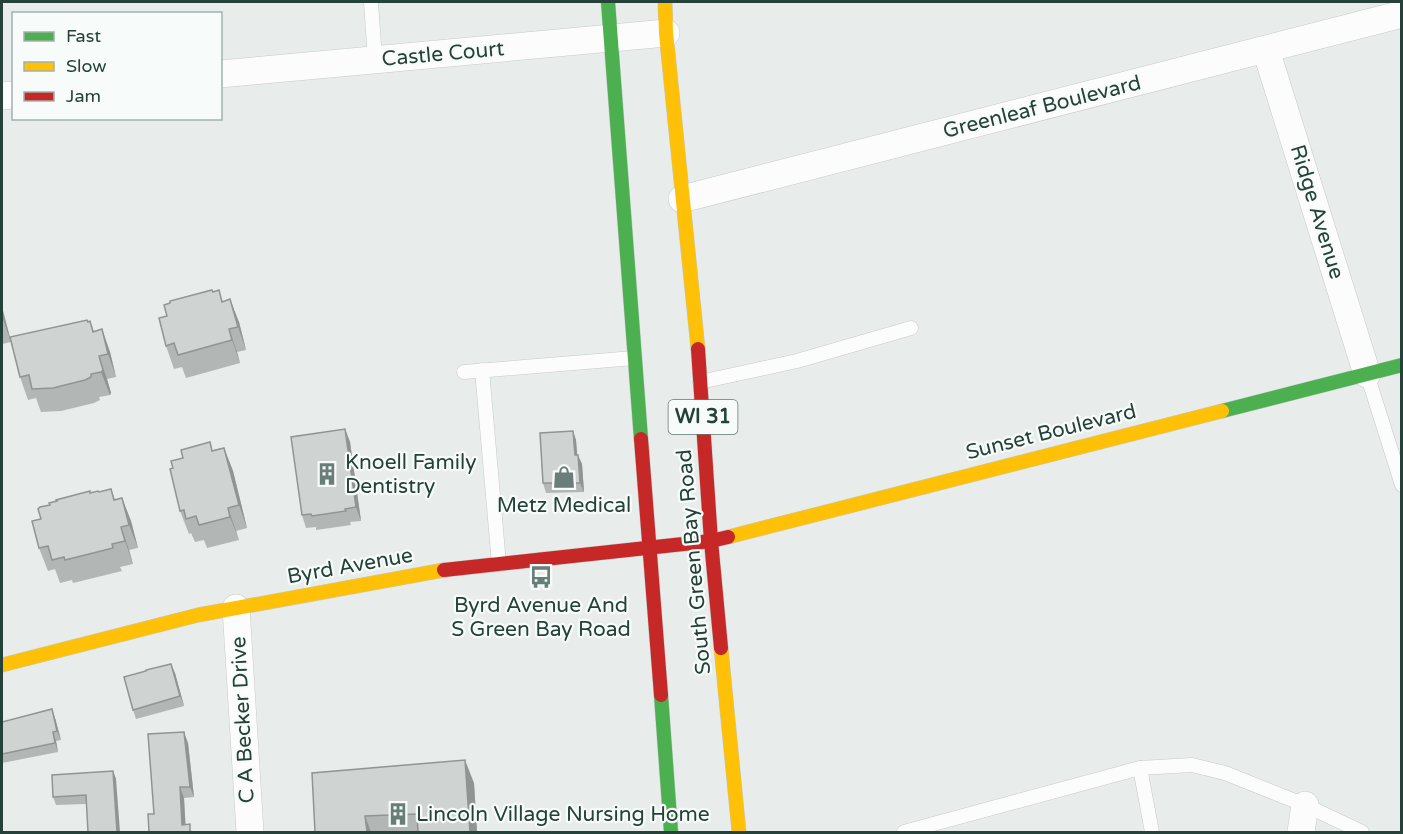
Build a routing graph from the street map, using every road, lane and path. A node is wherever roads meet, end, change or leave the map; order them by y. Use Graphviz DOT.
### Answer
graph roads {
  1 [pos="371,2"];
  2 [pos="608,2"];
  3 [pos="665,2"];
  4 [pos="1401,14"];
  5 [pos="666,33"];
  6 [pos="610,38"];
  7 [pos="1266,50"];
  8 [pos="375,60"];
  9 [pos="222,74"];
  10 [pos="682,199"];
  11 [pos="911,328"];
  12 [pos="634,358"];
  13 [pos="1401,364"];
  14 [pos="482,370"];
  15 [pos="464,372"];
  16 [pos="1367,374"];
  17 [pos="700,382"];
  18 [pos="1401,485"];
  19 [pos="711,541"];
  20 [pos="648,547"];
  21 [pos="499,564"];
  22 [pos="236,608"];
  23 [pos="2,665"];
  24 [pos="1140,768"];
  25 [pos="1305,805"];
  26 [pos="250,832"];
  27 [pos="671,832"];
  28 [pos="739,832"];
  29 [pos="904,832"];
  30 [pos="1152,832"];
  31 [pos="1301,832"];
  32 [pos="1362,832"];
  1 -- 8 [label="lane"];
  2 -- 6 [label="main road, South Green Bay Road / WI 31"];
  3 -- 5 [label="main road, South Green Bay Road / WI 31"];
  4 -- 7 [label="street, Greenleaf Boulevard"];
  5 -- 6 [label="street, Castle Court"];
  5 -- 10 [label="main road, South Green Bay Road / WI 31"];
  6 -- 8 [label="street, Castle Court"];
  6 -- 12 [label="main road, South Green Bay Road / WI 31"];
  7 -- 10 [label="street, Greenleaf Boulevard"];
  7 -- 16 [label="street, Ridge Avenue"];
  8 -- 9 [label="street, Castle Court"];
  10 -- 17 [label="main road, South Green Bay Road / WI 31"];
  11 -- 17 [label="lane"];
  12 -- 14 [label="lane"];
  12 -- 20 [label="main road, South Green Bay Road / WI 31"];
  13 -- 16 [label="main road, Sunset Boulevard"];
  14 -- 15 [label="lane"];
  14 -- 21 [label="lane"];
  16 -- 18 [label="lane"];
  16 -- 19 [label="main road, Sunset Boulevard"];
  17 -- 19 [label="main road, South Green Bay Road / WI 31"];
  19 -- 20 [label="main road, Byrd Avenue"];
  19 -- 28 [label="main road, South Green Bay Road / WI 31"];
  20 -- 21 [label="main road, Byrd Avenue"];
  20 -- 27 [label="main road, South Green Bay Road / WI 31"];
  21 -- 22 [label="main road, Byrd Avenue"];
  22 -- 23 [label="main road, Byrd Avenue"];
  22 -- 26 [label="street, C A Becker Drive"];
  24 -- 25 [label="lane"];
  24 -- 29 [label="lane"];
  24 -- 30 [label="lane"];
  25 -- 31 [label="street"];
  25 -- 32 [label="lane"];
}
